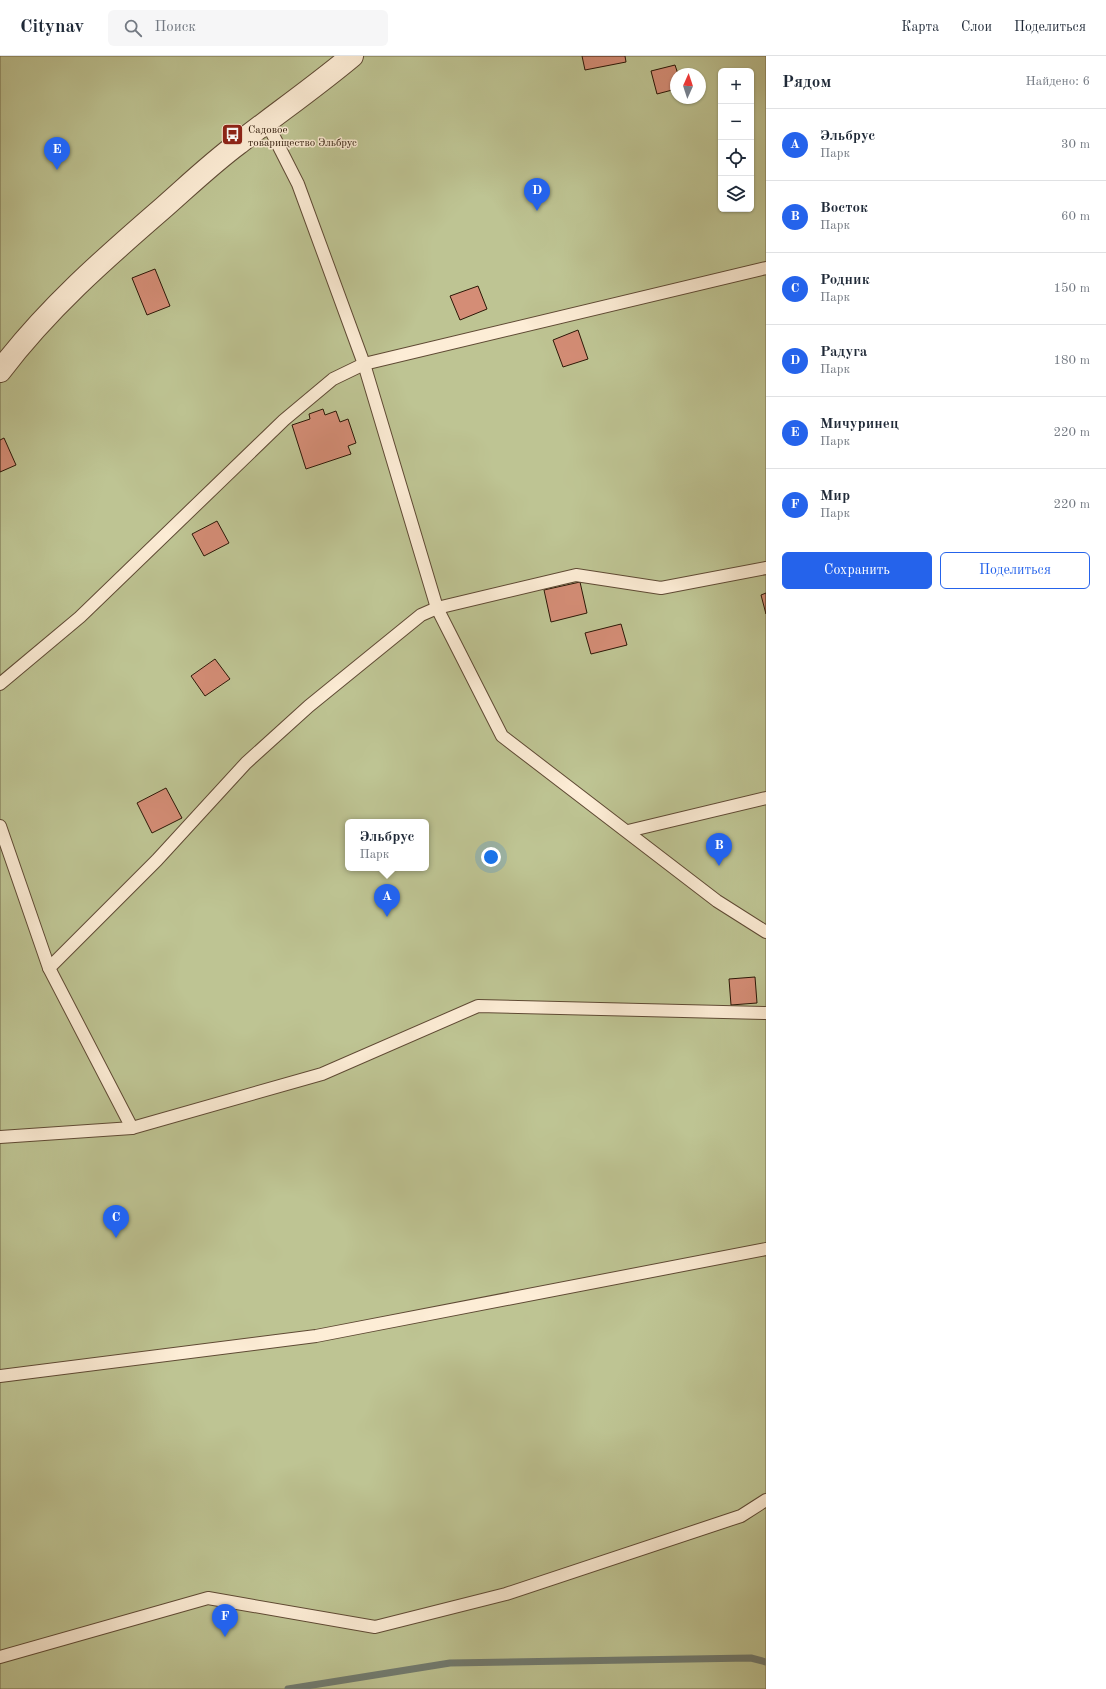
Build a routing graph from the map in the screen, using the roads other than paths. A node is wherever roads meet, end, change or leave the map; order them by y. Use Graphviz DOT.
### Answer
graph roads {
  1 [pos="352,56"];
  2 [pos="267,123"];
  3 [pos="766,268"];
  4 [pos="364,364"];
  5 [pos="0,371"];
  6 [pos="766,568"];
  7 [pos="437,608"];
  8 [pos="0,684"];
  9 [pos="766,798"];
  10 [pos="0,826"];
  11 [pos="628,831"];
  12 [pos="766,932"];
  13 [pos="49,968"];
  14 [pos="766,1013"];
  15 [pos="132,1128"];
  16 [pos="0,1137"];
  17 [pos="766,1249"];
  18 [pos="0,1376"];
  19 [pos="766,1500"];
  20 [pos="0,1657"];
  1 -- 2 [label="street"];
  2 -- 4 [label="lane"];
  2 -- 5 [label="street"];
  3 -- 4 [label="lane"];
  4 -- 7 [label="lane"];
  4 -- 8 [label="lane"];
  6 -- 7 [label="lane"];
  7 -- 11 [label="lane"];
  7 -- 13 [label="lane"];
  9 -- 11 [label="lane"];
  10 -- 13 [label="lane"];
  11 -- 12 [label="lane"];
  13 -- 15 [label="lane"];
  14 -- 15 [label="lane"];
  15 -- 16 [label="lane"];
  17 -- 18 [label="lane"];
  19 -- 20 [label="lane"];
}
